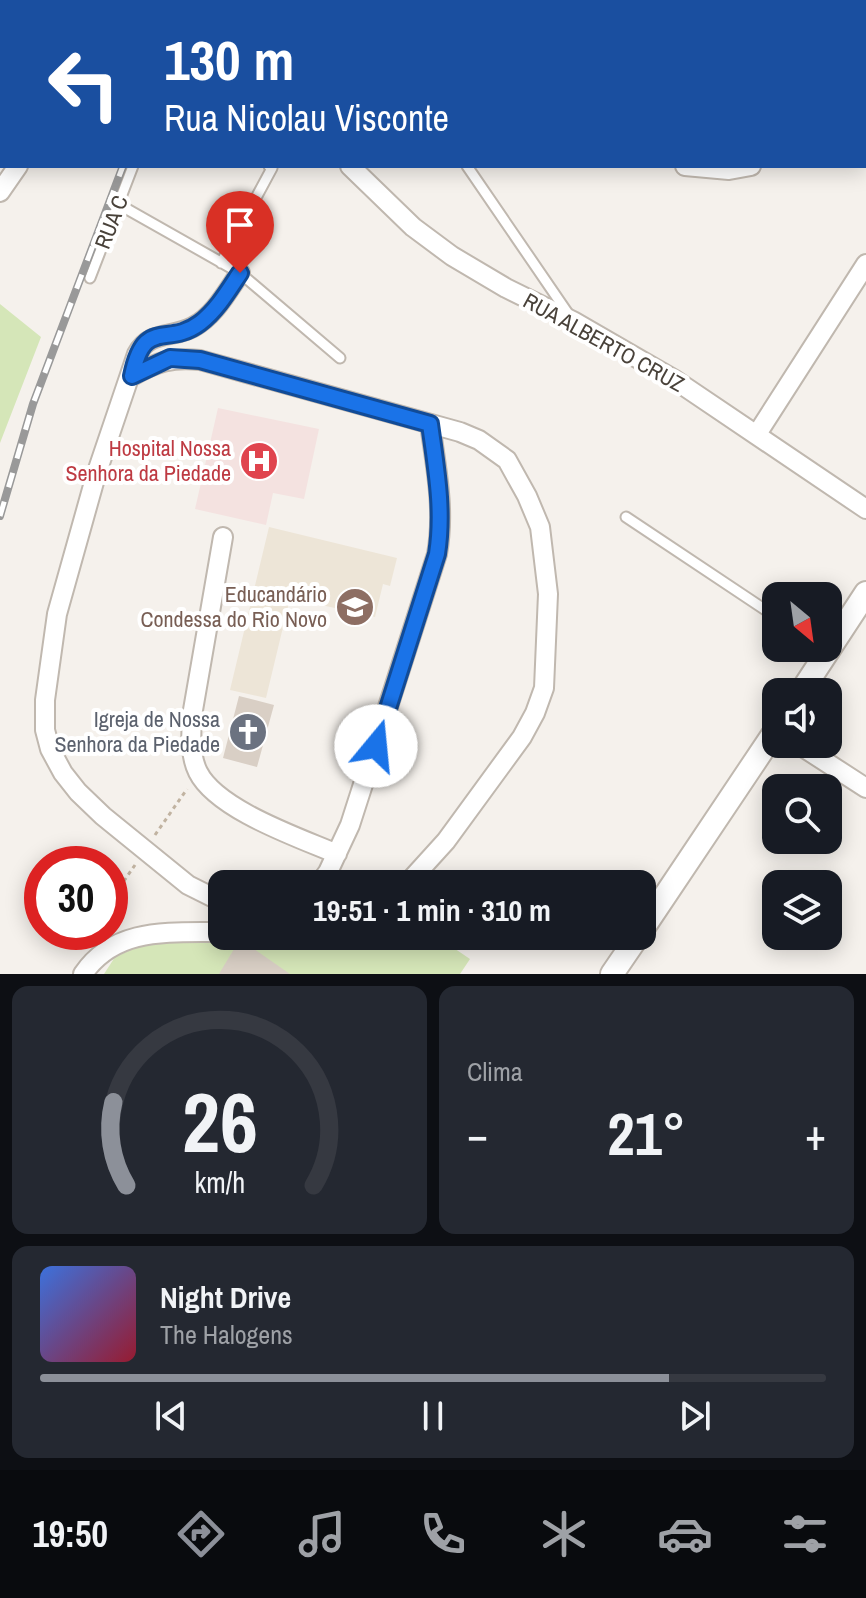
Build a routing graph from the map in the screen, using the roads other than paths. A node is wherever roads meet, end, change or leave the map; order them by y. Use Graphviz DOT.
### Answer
graph roads {
  1 [pos="17,168"];
  2 [pos="132,168"];
  3 [pos="272,168"];
  4 [pos="352,168"];
  5 [pos="468,168"];
  6 [pos="707,168"];
  7 [pos="740,168"];
  8 [pos="0,192"];
  9 [pos="118,204"];
  10 [pos="221,263"];
  11 [pos="866,264"];
  12 [pos="240,273"];
  13 [pos="90,278"];
  14 [pos="573,321"];
  15 [pos="340,358"];
  16 [pos="132,376"];
  17 [pos="430,424"];
  18 [pos="757,434"];
  19 [pos="866,509"];
  20 [pos="626,517"];
  21 [pos="223,537"];
  22 [pos="866,593"];
  23 [pos="762,608"];
  24 [pos="842,626"];
  25 [pos="762,751"];
  26 [pos="820,758"];
  27 [pos="866,788"];
  28 [pos="337,854"];
  29 [pos="327,870"];
  30 [pos="420,870"];
  31 [pos="208,895"];
  32 [pos="656,909"];
  33 [pos="208,932"];
  34 [pos="628,950"];
  35 [pos="83,974"];
  36 [pos="612,974"];
  1 -- 8 [label="street"];
  2 -- 9 [label="lane, RUA C"];
  3 -- 10 [label="lane"];
  4 -- 14 [label="street, RUA ALBERTO CRUZ"];
  5 -- 14 [label="lane"];
  6 -- 7 [label="street"];
  9 -- 10 [label="lane"];
  9 -- 13 [label="lane, RUA C"];
  10 -- 12 [label="lane"];
  11 -- 18 [label="street"];
  12 -- 15 [label="lane"];
  12 -- 16 [label="street"];
  14 -- 18 [label="street, RUA ALBERTO CRUZ"];
  16 -- 17 [label="street"];
  16 -- 31 [label="street"];
  17 -- 28 [label="street"];
  17 -- 30 [label="street"];
  18 -- 19 [label="street, RUA ALBERTO CRUZ"];
  20 -- 23 [label="lane"];
  21 -- 28 [label="street"];
  22 -- 24 [label="street"];
  25 -- 32 [label="street"];
  26 -- 27 [label="street"];
  28 -- 29 [label="street"];
  33 -- 35 [label="street"];
  34 -- 36 [label="street"];
}
